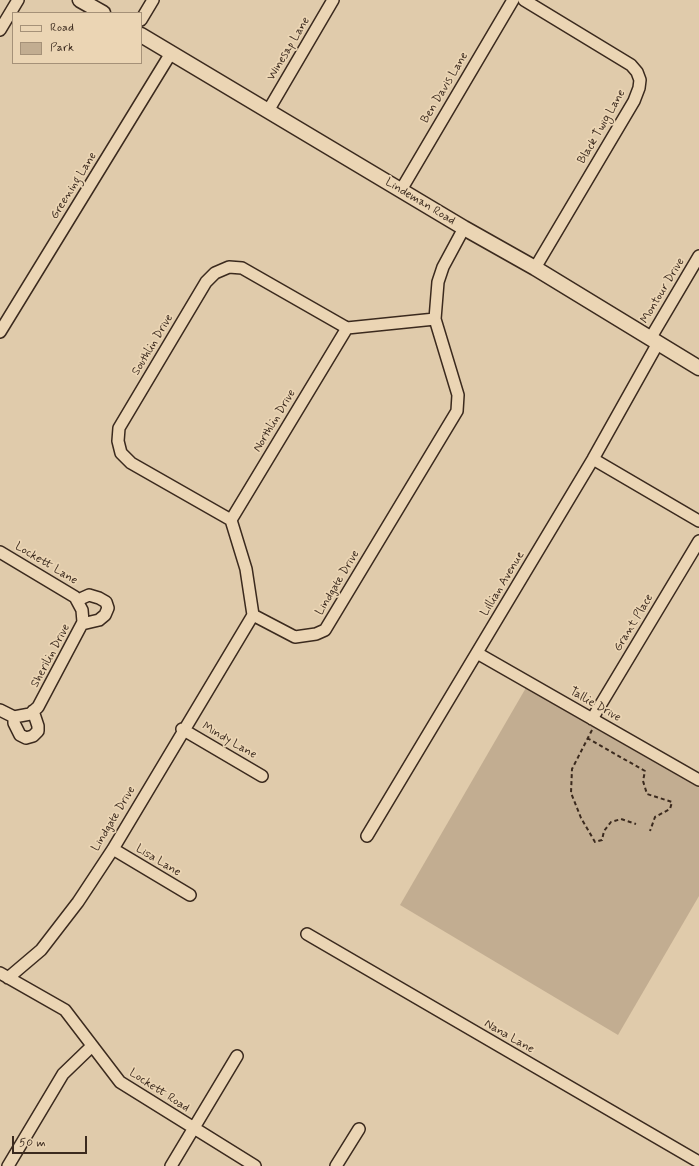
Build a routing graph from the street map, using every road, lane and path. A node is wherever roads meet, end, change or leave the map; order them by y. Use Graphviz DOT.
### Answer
graph roads {
  1 [pos="18,0"];
  2 [pos="80,0"];
  3 [pos="153,0"];
  4 [pos="333,0"];
  5 [pos="513,0"];
  6 [pos="524,0"];
  7 [pos="101,12"];
  8 [pos="142,18"];
  9 [pos="0,30"];
  10 [pos="142,36"];
  11 [pos="171,54"];
  12 [pos="268,111"];
  13 [pos="401,190"];
  14 [pos="464,228"];
  15 [pos="699,256"];
  16 [pos="535,268"];
  17 [pos="435,319"];
  18 [pos="347,328"];
  19 [pos="0,332"];
  20 [pos="654,341"];
  21 [pos="699,368"];
  22 [pos="593,459"];
  23 [pos="231,520"];
  24 [pos="699,521"];
  25 [pos="699,541"];
  26 [pos="0,552"];
  27 [pos="80,605"];
  28 [pos="253,615"];
  29 [pos="82,624"];
  30 [pos="477,652"];
  31 [pos="0,710"];
  32 [pos="33,711"];
  33 [pos="14,717"];
  34 [pos="594,721"];
  35 [pos="182,729"];
  36 [pos="587,738"];
  37 [pos="262,776"];
  38 [pos="699,780"];
  39 [pos="636,824"];
  40 [pos="650,831"];
  41 [pos="367,836"];
  42 [pos="113,849"];
  43 [pos="190,895"];
  44 [pos="307,934"];
  45 [pos="41,950"];
  46 [pos="4,976"];
  47 [pos="92,1046"];
  48 [pos="237,1056"];
  49 [pos="194,1129"];
  50 [pos="359,1129"];
  51 [pos="699,1162"];
  52 [pos="8,1166"];
  53 [pos="171,1166"];
  54 [pos="255,1166"];
  55 [pos="336,1166"];
  1 -- 9 [label="street"];
  2 -- 7 [label="street"];
  3 -- 8 [label="street"];
  4 -- 12 [label="street, Winesap Lane"];
  5 -- 13 [label="street, Ben Davis Lane"];
  6 -- 16 [label="street, Black Twig Lane"];
  10 -- 11 [label="street, Lindeman Road"];
  11 -- 12 [label="street, Lindeman Road"];
  11 -- 19 [label="street, Greening Lane"];
  12 -- 13 [label="street, Lindeman Road"];
  13 -- 14 [label="street, Lindeman Road"];
  14 -- 16 [label="street, Lindeman Road"];
  14 -- 17 [label="street, Lindgate Drive"];
  15 -- 20 [label="street, Montour Drive"];
  16 -- 20 [label="street, Lindeman Road"];
  17 -- 18 [label="street"];
  17 -- 28 [label="street, Lindgate Drive"];
  18 -- 23 [label="street, Northlin Drive"];
  18 -- 23 [label="street, Southlin Drive"];
  20 -- 21 [label="street, Lindeman Road"];
  20 -- 22 [label="street, Lillian Avenue"];
  22 -- 24 [label="street"];
  22 -- 30 [label="street, Lillian Avenue"];
  23 -- 28 [label="street"];
  25 -- 34 [label="street, Grant Place"];
  26 -- 27 [label="street, Lockett Lane"];
  27 -- 29 [label="street, Sherilin Drive"];
  27 -- 29 [label="street, Lockett Lane"];
  28 -- 35 [label="street, Lindgate Drive"];
  29 -- 32 [label="street, Sherilin Drive"];
  30 -- 34 [label="street, Tallie Drive"];
  30 -- 41 [label="street, Lillian Avenue"];
  31 -- 33 [label="street"];
  32 -- 33 [label="street"];
  32 -- 33 [label="street"];
  34 -- 36 [label="path"];
  34 -- 38 [label="street, Tallie Drive"];
  35 -- 37 [label="street, Mindy Lane"];
  35 -- 42 [label="street, Lindgate Drive"];
  36 -- 39 [label="path"];
  36 -- 40 [label="path"];
  42 -- 43 [label="street, Lisa Lane"];
  42 -- 45 [label="street, Lindgate Drive"];
  44 -- 51 [label="street, Nana Lane"];
  45 -- 46 [label="street, Lockett Road"];
  46 -- 47 [label="street, Lockett Road"];
  47 -- 49 [label="street, Lockett Road"];
  47 -- 52 [label="street"];
  48 -- 49 [label="street"];
  49 -- 53 [label="street"];
  49 -- 54 [label="street, Lockett Road"];
  50 -- 55 [label="street"];
}
